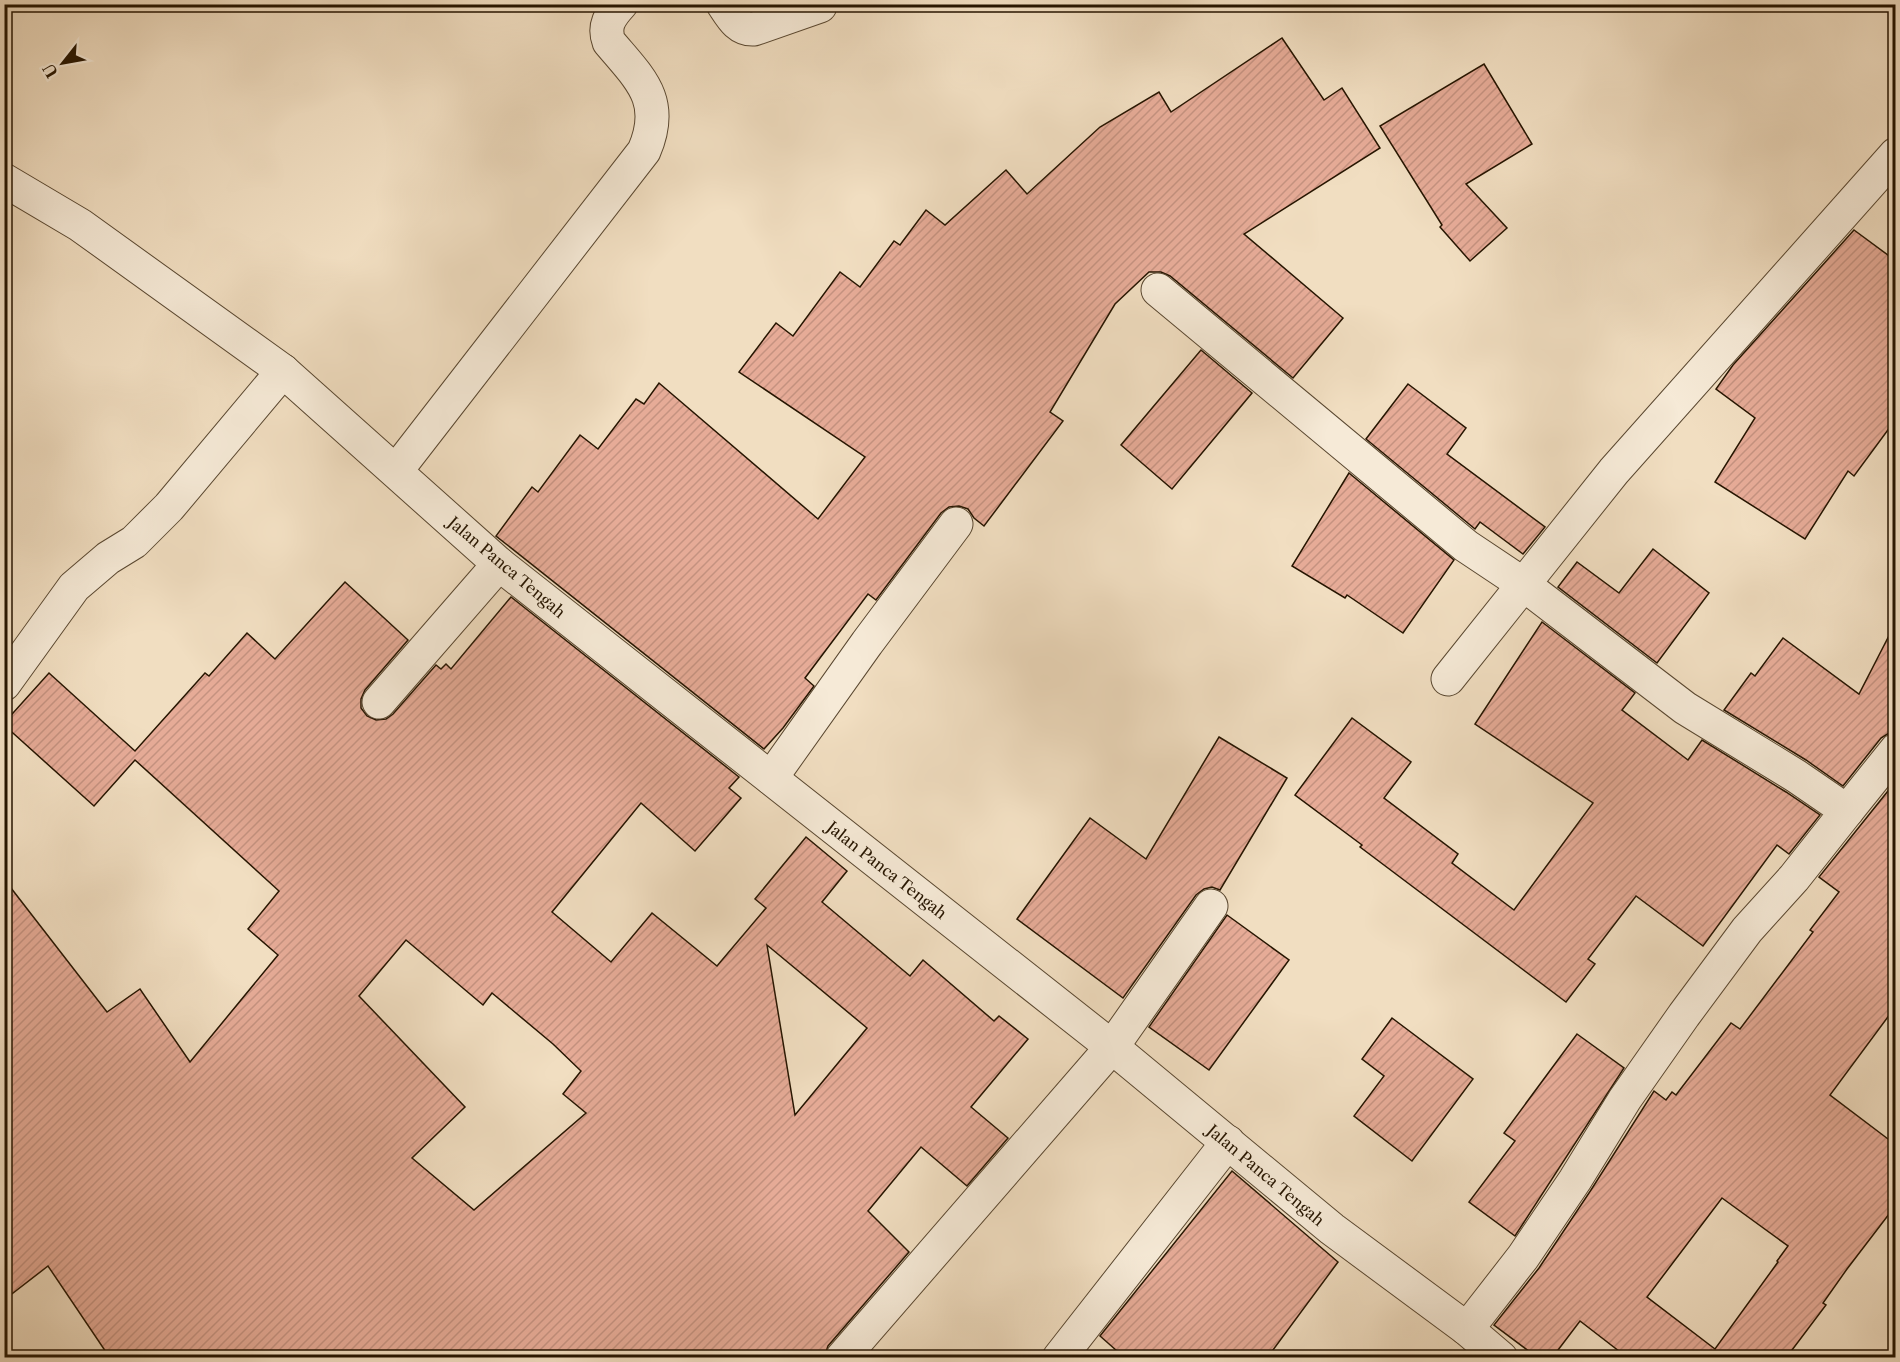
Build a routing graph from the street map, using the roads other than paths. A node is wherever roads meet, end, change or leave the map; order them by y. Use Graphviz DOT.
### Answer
graph roads {
  1 [pos="621,4"];
  2 [pos="723,4"];
  3 [pos="820,6"];
  4 [pos="1896,154"];
  5 [pos="4,180"];
  6 [pos="1158,290"];
  7 [pos="283,371"];
  8 [pos="396,471"];
  9 [pos="956,525"];
  10 [pos="499,564"];
  11 [pos="1523,584"];
  12 [pos="1448,678"];
  13 [pos="4,684"];
  14 [pos="380,702"];
  15 [pos="1896,750"];
  16 [pos="771,778"];
  17 [pos="1847,811"];
  18 [pos="1211,906"];
  19 [pos="1112,1047"];
  20 [pos="1228,1142"];
  21 [pos="1467,1329"];
  22 [pos="842,1358"];
  23 [pos="1059,1358"];
  24 [pos="1501,1358"];
  1 -- 8 [label="street"];
  2 -- 3 [label="street"];
  4 -- 11 [label="street"];
  5 -- 7 [label="street, Jalan Panca Tengah"];
  6 -- 11 [label="street"];
  7 -- 8 [label="street, Jalan Panca Tengah"];
  7 -- 13 [label="street"];
  8 -- 10 [label="street, Jalan Panca Tengah"];
  9 -- 16 [label="street"];
  10 -- 14 [label="street"];
  10 -- 16 [label="street, Jalan Panca Tengah"];
  11 -- 12 [label="street"];
  11 -- 17 [label="street"];
  15 -- 17 [label="street"];
  16 -- 19 [label="street, Jalan Panca Tengah"];
  17 -- 21 [label="street"];
  18 -- 19 [label="street"];
  19 -- 20 [label="street, Jalan Panca Tengah"];
  19 -- 22 [label="street"];
  20 -- 21 [label="street, Jalan Panca Tengah"];
  20 -- 23 [label="street"];
  21 -- 24 [label="street, Jalan Panca Tengah"];
}
